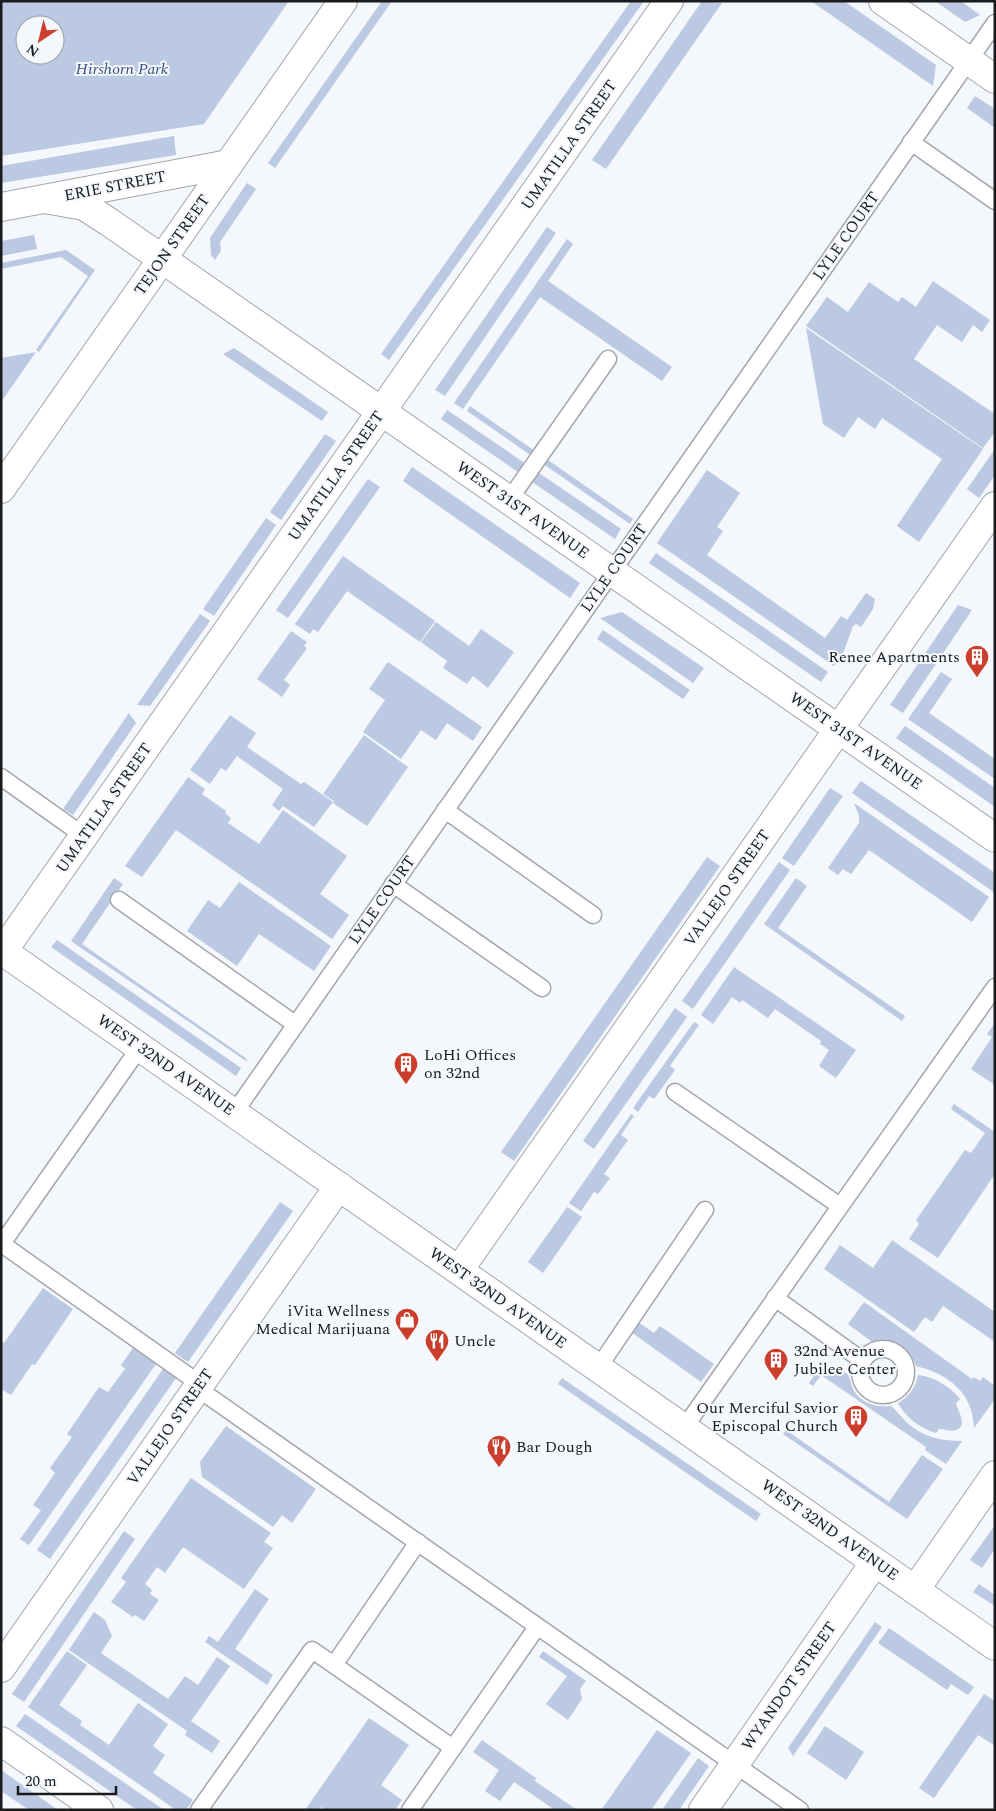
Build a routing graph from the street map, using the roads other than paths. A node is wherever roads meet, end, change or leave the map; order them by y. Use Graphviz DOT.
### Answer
graph roads {
  1 [pos="343,1"];
  2 [pos="669,1"];
  3 [pos="883,1"];
  4 [pos="995,23"];
  5 [pos="969,61"];
  6 [pos="995,79"];
  7 [pos="911,142"];
  8 [pos="229,164"];
  9 [pos="45,200"];
  10 [pos="995,201"];
  11 [pos="1,207"];
  12 [pos="162,259"];
  13 [pos="608,359"];
  14 [pos="382,412"];
  15 [pos="1,489"];
  16 [pos="509,500"];
  17 [pos="995,506"];
  18 [pos="612,571"];
  19 [pos="838,729"];
  20 [pos="1,777"];
  21 [pos="445,810"];
  22 [pos="84,836"];
  23 [pos="995,838"];
  24 [pos="393,884"];
  25 [pos="119,900"];
  26 [pos="593,915"];
  27 [pos="2,950"];
  28 [pos="995,987"];
  29 [pos="542,988"];
  30 [pos="295,1024"];
  31 [pos="140,1047"];
  32 [pos="675,1092"];
  33 [pos="234,1113"];
  34 [pos="339,1186"];
  35 [pos="840,1206"];
  36 [pos="705,1210"];
  37 [pos="1,1244"];
  38 [pos="459,1270"];
  39 [pos="775,1298"];
  40 [pos="863,1360"];
  41 [pos="598,1368"];
  42 [pos="199,1386"];
  43 [pos="684,1428"];
  44 [pos="995,1476"];
  45 [pos="418,1542"];
  46 [pos="875,1562"];
  47 [pos="914,1590"];
  48 [pos="537,1627"];
  49 [pos="995,1646"];
  50 [pos="334,1665"];
  51 [pos="1,1668"];
  52 [pos="1,1742"];
  53 [pos="452,1748"];
  54 [pos="734,1764"];
  55 [pos="99,1810"];
  56 [pos="199,1810"];
  57 [pos="410,1810"];
  58 [pos="703,1810"];
  59 [pos="800,1810"];
  1 -- 8 [label="street, TEJON STREET"];
  2 -- 14 [label="street, UMATILLA STREET"];
  3 -- 5 [label="street"];
  4 -- 5 [label="lane, LYLE COURT"];
  5 -- 6 [label="street"];
  5 -- 7 [label="lane, LYLE COURT"];
  7 -- 10 [label="lane"];
  7 -- 18 [label="lane, LYLE COURT"];
  8 -- 9 [label="street, ERIE STREET"];
  8 -- 12 [label="street, TEJON STREET"];
  9 -- 11 [label="street, ERIE STREET"];
  9 -- 12 [label="street, WEST 31ST AVENUE"];
  12 -- 14 [label="street, WEST 31ST AVENUE"];
  12 -- 15 [label="street, TEJON STREET"];
  13 -- 16 [label="lane"];
  14 -- 16 [label="street, WEST 31ST AVENUE"];
  14 -- 22 [label="street, UMATILLA STREET"];
  16 -- 18 [label="street, WEST 31ST AVENUE"];
  17 -- 19 [label="street, VALLEJO STREET"];
  18 -- 19 [label="street, WEST 31ST AVENUE"];
  18 -- 21 [label="lane, LYLE COURT"];
  19 -- 23 [label="street, WEST 31ST AVENUE"];
  19 -- 38 [label="street, VALLEJO STREET"];
  20 -- 22 [label="lane"];
  21 -- 24 [label="lane, LYLE COURT"];
  21 -- 26 [label="lane"];
  22 -- 27 [label="street, UMATILLA STREET"];
  24 -- 29 [label="lane"];
  24 -- 30 [label="lane, LYLE COURT"];
  25 -- 30 [label="lane"];
  27 -- 31 [label="street, WEST 32ND AVENUE"];
  28 -- 35 [label="lane"];
  30 -- 33 [label="lane, LYLE COURT"];
  31 -- 33 [label="street, WEST 32ND AVENUE"];
  31 -- 37 [label="lane"];
  32 -- 35 [label="lane"];
  33 -- 34 [label="street, WEST 32ND AVENUE"];
  34 -- 38 [label="street, WEST 32ND AVENUE"];
  34 -- 42 [label="street, VALLEJO STREET"];
  35 -- 39 [label="lane"];
  36 -- 41 [label="lane"];
  37 -- 42 [label="lane"];
  38 -- 41 [label="street, WEST 32ND AVENUE"];
  39 -- 40 [label="lane"];
  39 -- 43 [label="lane"];
  41 -- 43 [label="street, WEST 32ND AVENUE"];
  42 -- 45 [label="lane"];
  42 -- 51 [label="street, VALLEJO STREET"];
  43 -- 46 [label="street, WEST 32ND AVENUE"];
  44 -- 47 [label="street"];
  45 -- 48 [label="lane"];
  45 -- 50 [label="lane"];
  46 -- 47 [label="street, WEST 32ND AVENUE"];
  46 -- 54 [label="street, WYANDOT STREET"];
  47 -- 49 [label="street, WEST 32ND AVENUE"];
  48 -- 53 [label="lane"];
  48 -- 54 [label="lane"];
  50 -- 53 [label="lane"];
  50 -- 56 [label="lane"];
  52 -- 55 [label="street"];
  53 -- 57 [label="lane"];
  54 -- 58 [label="street, WYANDOT STREET"];
  54 -- 59 [label="lane"];
}
